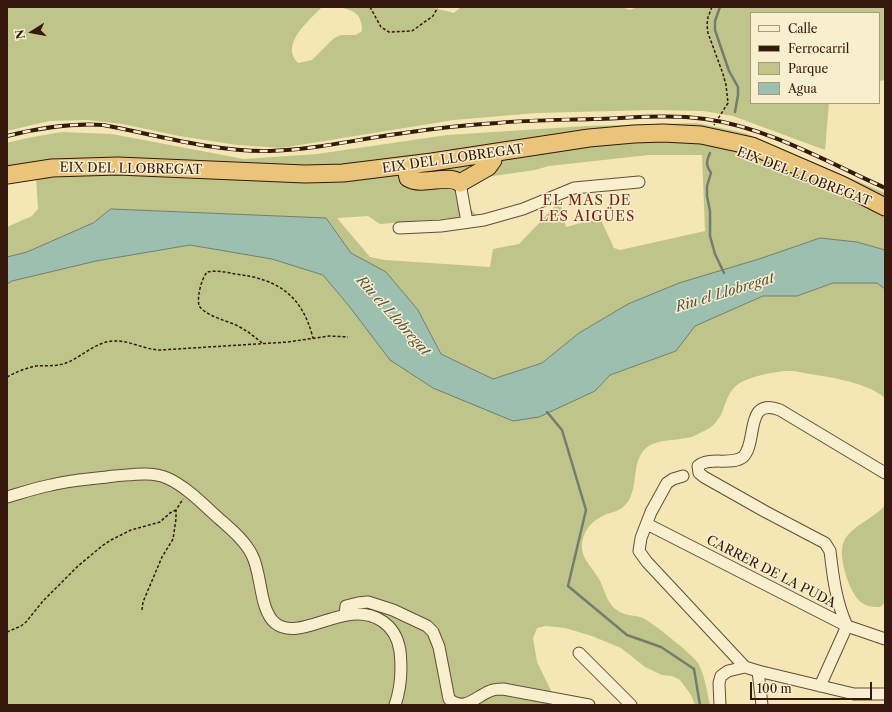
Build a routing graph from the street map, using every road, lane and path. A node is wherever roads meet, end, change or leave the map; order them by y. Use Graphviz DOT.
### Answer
graph roads {
  1 [pos="370,7"];
  2 [pos="438,7"];
  3 [pos="712,7"];
  4 [pos="707,136"];
  5 [pos="493,160"];
  6 [pos="407,173"];
  7 [pos="7,175"];
  8 [pos="7,182"];
  9 [pos="639,182"];
  10 [pos="460,183"];
  11 [pos="885,207"];
  12 [pos="467,222"];
  13 [pos="399,228"];
  14 [pos="348,337"];
  15 [pos="313,338"];
  16 [pos="262,344"];
  17 [pos="7,377"];
  18 [pos="885,473"];
  19 [pos="683,476"];
  20 [pos="188,492"];
  21 [pos="7,497"];
  22 [pos="176,510"];
  23 [pos="647,524"];
  24 [pos="142,610"];
  25 [pos="345,615"];
  26 [pos="847,626"];
  27 [pos="7,632"];
  28 [pos="885,639"];
  29 [pos="579,653"];
  30 [pos="745,667"];
  31 [pos="758,671"];
  32 [pos="820,686"];
  33 [pos="885,694"];
  34 [pos="396,705"];
  35 [pos="589,705"];
  36 [pos="631,705"];
  37 [pos="720,705"];
  38 [pos="762,705"];
  1 -- 2 [label="path"];
  3 -- 4 [label="path"];
  4 -- 7 [label="highway, EIX DEL LLOBREGAT"];
  4 -- 11 [label="highway, EIX DEL LLOBREGAT"];
  5 -- 6 [label="highway, EIX DEL LLOBREGAT"];
  5 -- 10 [label="highway"];
  5 -- 11 [label="highway, EIX DEL LLOBREGAT"];
  6 -- 8 [label="highway, EIX DEL LLOBREGAT"];
  6 -- 10 [label="highway"];
  9 -- 12 [label="street"];
  10 -- 12 [label="street"];
  12 -- 13 [label="street"];
  14 -- 15 [label="path"];
  15 -- 16 [label="path"];
  15 -- 16 [label="path"];
  16 -- 17 [label="path"];
  18 -- 26 [label="street"];
  19 -- 23 [label="street"];
  20 -- 21 [label="street"];
  20 -- 22 [label="path"];
  20 -- 25 [label="street"];
  22 -- 24 [label="path"];
  22 -- 27 [label="path"];
  23 -- 26 [label="street, CARRER DE LA PUDA"];
  23 -- 30 [label="street"];
  25 -- 34 [label="street"];
  25 -- 35 [label="street"];
  26 -- 28 [label="street, CARRER DE LA PUDA"];
  26 -- 32 [label="street"];
  29 -- 36 [label="street"];
  30 -- 31 [label="street"];
  30 -- 37 [label="street"];
  31 -- 32 [label="street"];
  31 -- 38 [label="street"];
  32 -- 33 [label="street"];
}
